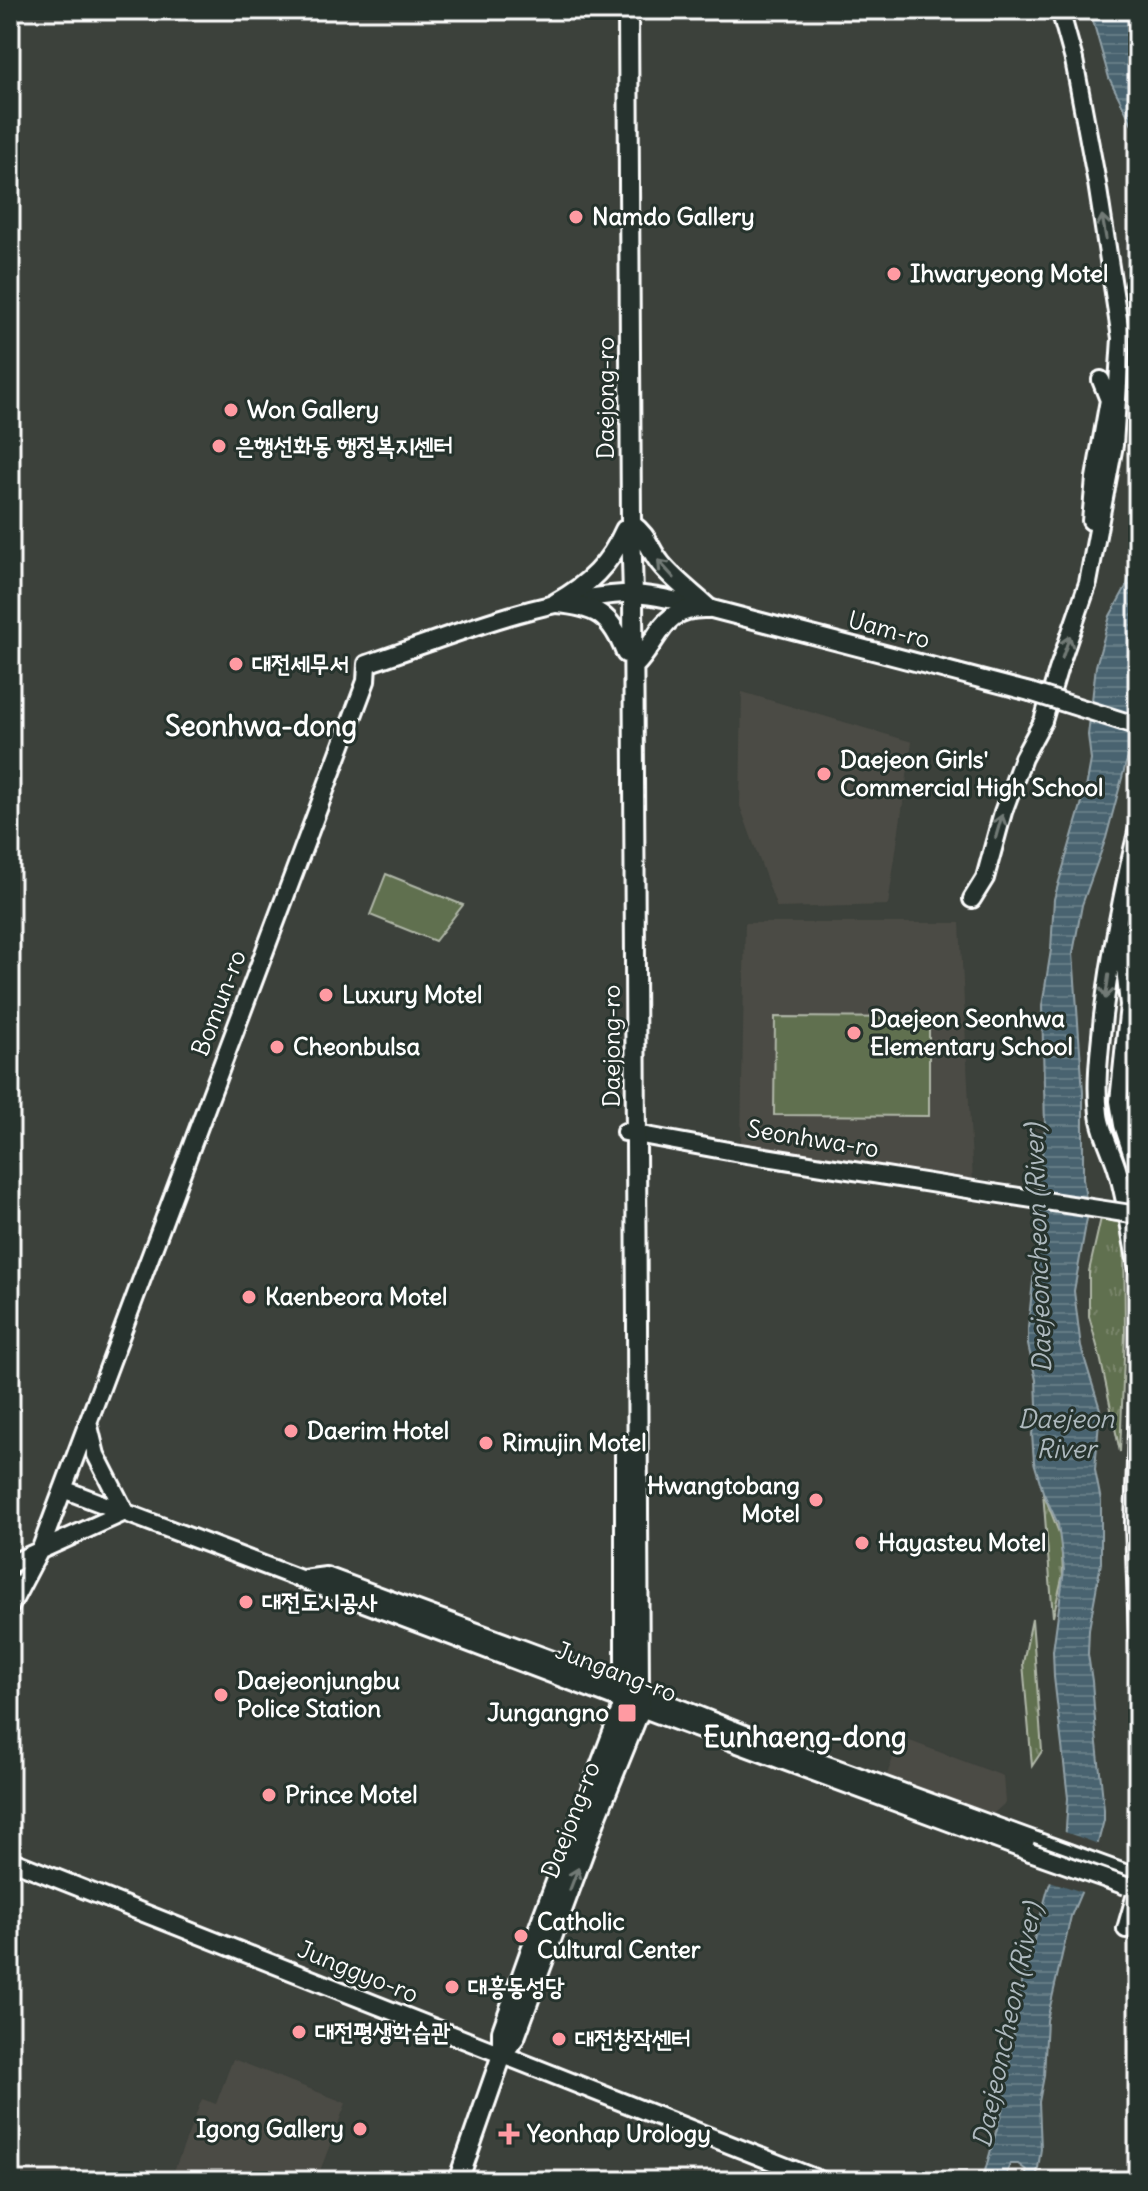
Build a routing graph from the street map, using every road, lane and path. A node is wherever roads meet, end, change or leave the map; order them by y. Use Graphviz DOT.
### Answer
graph roads {
  1 [pos="1060,10"];
  2 [pos="625,14"];
  3 [pos="1101,380"];
  4 [pos="628,527"];
  5 [pos="1088,583"];
  6 [pos="630,594"];
  7 [pos="556,603"];
  8 [pos="708,608"];
  9 [pos="630,659"];
  10 [pos="1138,726"];
  11 [pos="1138,828"];
  12 [pos="972,899"];
  13 [pos="1119,912"];
  14 [pos="631,1132"];
  15 [pos="1138,1196"];
  16 [pos="1134,1214"];
  17 [pos="1138,1268"];
  18 [pos="1138,1398"];
  19 [pos="88,1421"];
  20 [pos="63,1489"];
  21 [pos="125,1512"];
  22 [pos="41,1548"];
  23 [pos="10,1564"];
  24 [pos="10,1607"];
  25 [pos="1138,1636"];
  26 [pos="632,1697"];
  27 [pos="10,1860"];
  28 [pos="1134,1884"];
  29 [pos="1126,1929"];
  30 [pos="502,2055"];
  31 [pos="458,2181"];
  32 [pos="822,2181"];
  5 -- 1 [label="main road, one-way"];
  2 -- 4 [label="main road, Daejong-ro"];
  3 -- 5 [label="main road"];
  4 -- 6 [label="main road, Daejong-ro"];
  4 -- 7 [label="main road"];
  8 -- 4 [label="main road, one-way"];
  12 -- 5 [label="main road, one-way"];
  6 -- 7 [label="main road, Bomun-ro"];
  6 -- 8 [label="main road, Uam-ro"];
  6 -- 9 [label="main road, Daejong-ro"];
  7 -- 9 [label="main road"];
  7 -- 19 [label="main road, Bomun-ro"];
  8 -- 9 [label="main road"];
  8 -- 10 [label="main road, Uam-ro, bridge"];
  9 -- 14 [label="main road, Daejong-ro"];
  11 -- 13 [label="main road"];
  13 -- 15 [label="main road"];
  13 -- 17 [label="main road, one-way"];
  14 -- 16 [label="main road, Seonhwa-ro, bridge"];
  14 -- 26 [label="main road, Daejong-ro"];
  18 -- 25 [label="main road"];
  19 -- 20 [label="main road, Bomun-ro"];
  19 -- 21 [label="main road"];
  20 -- 21 [label="main road, Jungang-ro"];
  20 -- 22 [label="main road, Bomun-ro"];
  21 -- 22 [label="main road"];
  21 -- 26 [label="main road, Jungang-ro"];
  22 -- 23 [label="main road"];
  22 -- 24 [label="main road, Bomun-ro"];
  26 -- 28 [label="main road, Jungang-ro, bridge"];
  26 -- 30 [label="main road, Daejong-ro"];
  27 -- 30 [label="main road, Junggyo-ro"];
  28 -- 29 [label="main road"];
  30 -- 31 [label="main road, Daejong-ro"];
  30 -- 32 [label="main road, Junggyo-ro"];
}
